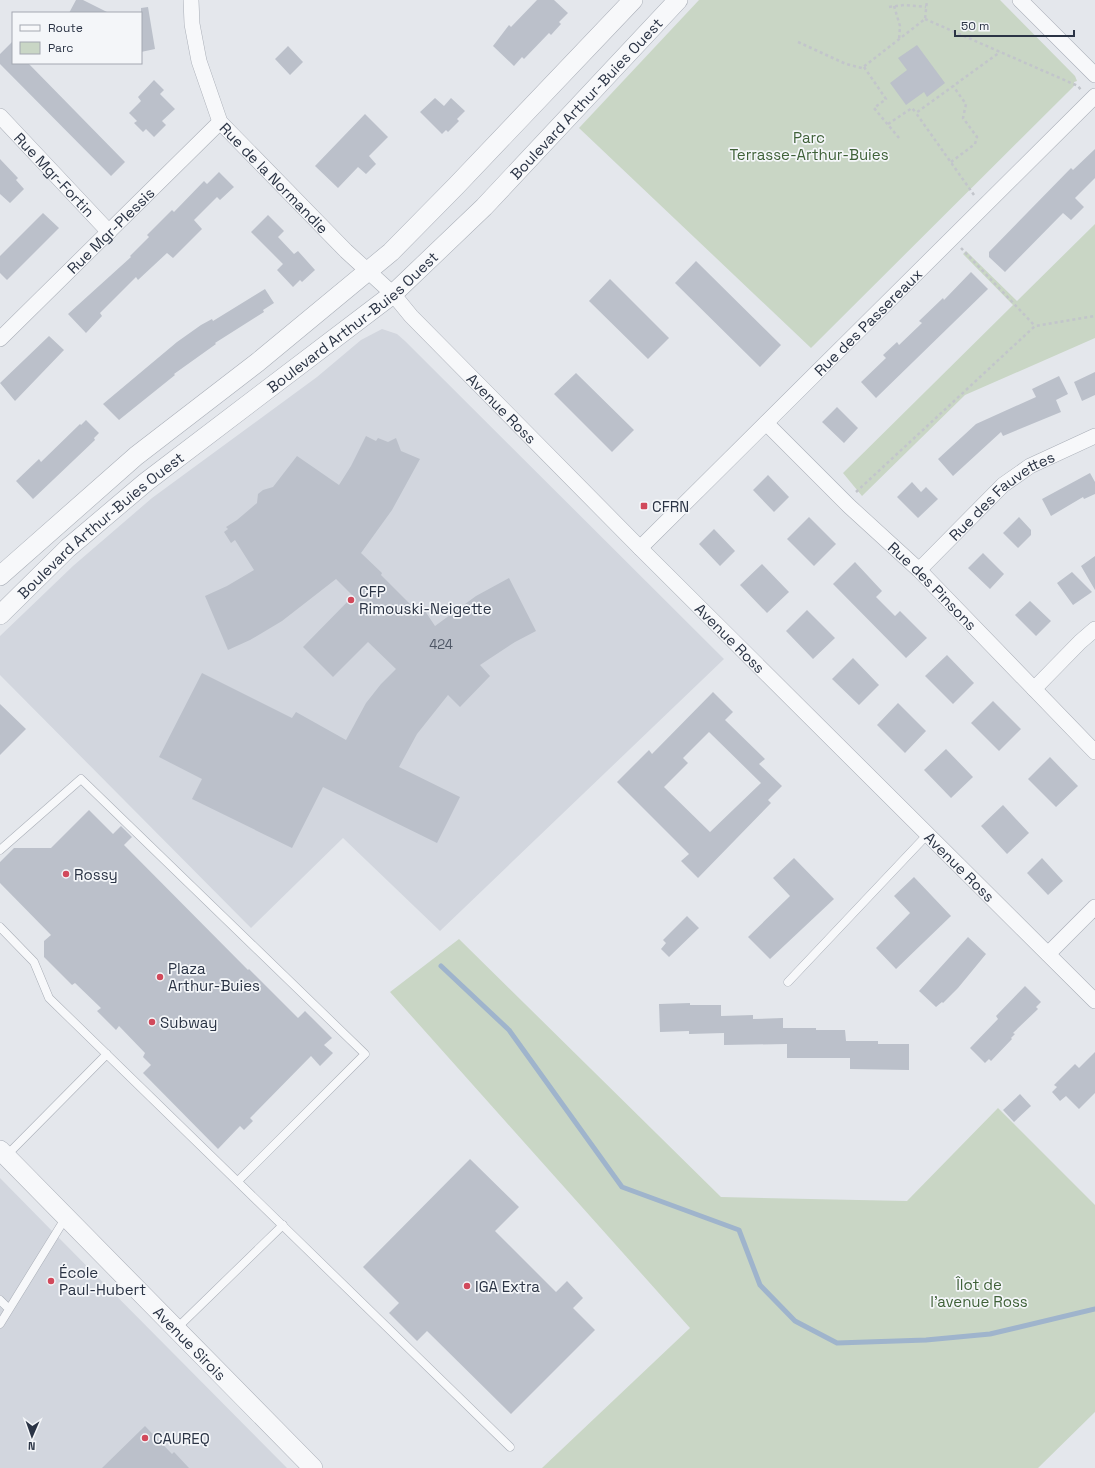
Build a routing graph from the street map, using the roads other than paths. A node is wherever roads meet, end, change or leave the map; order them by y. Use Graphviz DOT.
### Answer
graph roads {
  1 [pos="191,0"];
  2 [pos="632,0"];
  3 [pos="678,0"];
  4 [pos="1020,0"];
  5 [pos="1095,75"];
  6 [pos="1093,98"];
  7 [pos="0,116"];
  8 [pos="220,122"];
  9 [pos="109,232"];
  10 [pos="369,271"];
  11 [pos="393,294"];
  12 [pos="0,339"];
  13 [pos="766,423"];
  14 [pos="1095,436"];
  15 [pos="640,548"];
  16 [pos="919,570"];
  17 [pos="0,576"];
  18 [pos="0,615"];
  19 [pos="1095,629"];
  20 [pos="1034,689"];
  21 [pos="1095,752"];
  22 [pos="927,835"];
  23 [pos="0,850"];
  24 [pos="1095,907"];
  25 [pos="0,927"];
  26 [pos="1048,954"];
  27 [pos="788,982"];
  28 [pos="1095,1001"];
  29 [pos="107,1054"];
  30 [pos="2,1156"];
  31 [pos="238,1181"];
  32 [pos="66,1217"];
  33 [pos="283,1225"];
  34 [pos="0,1300"];
  35 [pos="9,1309"];
  36 [pos="0,1324"];
  37 [pos="176,1329"];
  38 [pos="510,1447"];
  39 [pos="313,1468"];
  1 -- 8 [label="street, Rue de la Normandie"];
  2 -- 10 [label="street, Boulevard Arthur-Buies Ouest"];
  3 -- 11 [label="street, Boulevard Arthur-Buies Ouest"];
  4 -- 5 [label="street"];
  6 -- 13 [label="street, Rue des Passereaux"];
  7 -- 9 [label="street, Rue Mgr-Fortin"];
  8 -- 9 [label="street, Rue Mgr-Plessis"];
  8 -- 10 [label="street, Rue de la Normandie"];
  9 -- 12 [label="street, Rue Mgr-Plessis"];
  10 -- 11 [label="street, Avenue Ross"];
  10 -- 17 [label="street, Boulevard Arthur-Buies Ouest"];
  11 -- 15 [label="street, Avenue Ross"];
  11 -- 18 [label="street, Boulevard Arthur-Buies Ouest"];
  13 -- 15 [label="street, Rue des Passereaux"];
  13 -- 16 [label="street, Rue des Pinsons"];
  14 -- 16 [label="street, Rue des Fauvettes"];
  15 -- 22 [label="street, Avenue Ross"];
  16 -- 20 [label="street, Rue des Pinsons"];
  19 -- 20 [label="street"];
  20 -- 21 [label="street, Rue des Pinsons"];
  22 -- 26 [label="street, Avenue Ross"];
  22 -- 27 [label="lane"];
  23 -- 31 [label="lane"];
  24 -- 26 [label="street"];
  25 -- 29 [label="lane"];
  26 -- 28 [label="street, Avenue Ross"];
  29 -- 30 [label="lane"];
  29 -- 31 [label="lane"];
  30 -- 32 [label="street, Avenue Sirois"];
  31 -- 33 [label="lane"];
  32 -- 35 [label="lane"];
  32 -- 37 [label="street, Avenue Sirois"];
  33 -- 37 [label="lane"];
  33 -- 38 [label="lane"];
  34 -- 35 [label="lane"];
  35 -- 36 [label="lane"];
  37 -- 39 [label="street, Avenue Sirois"];
}
